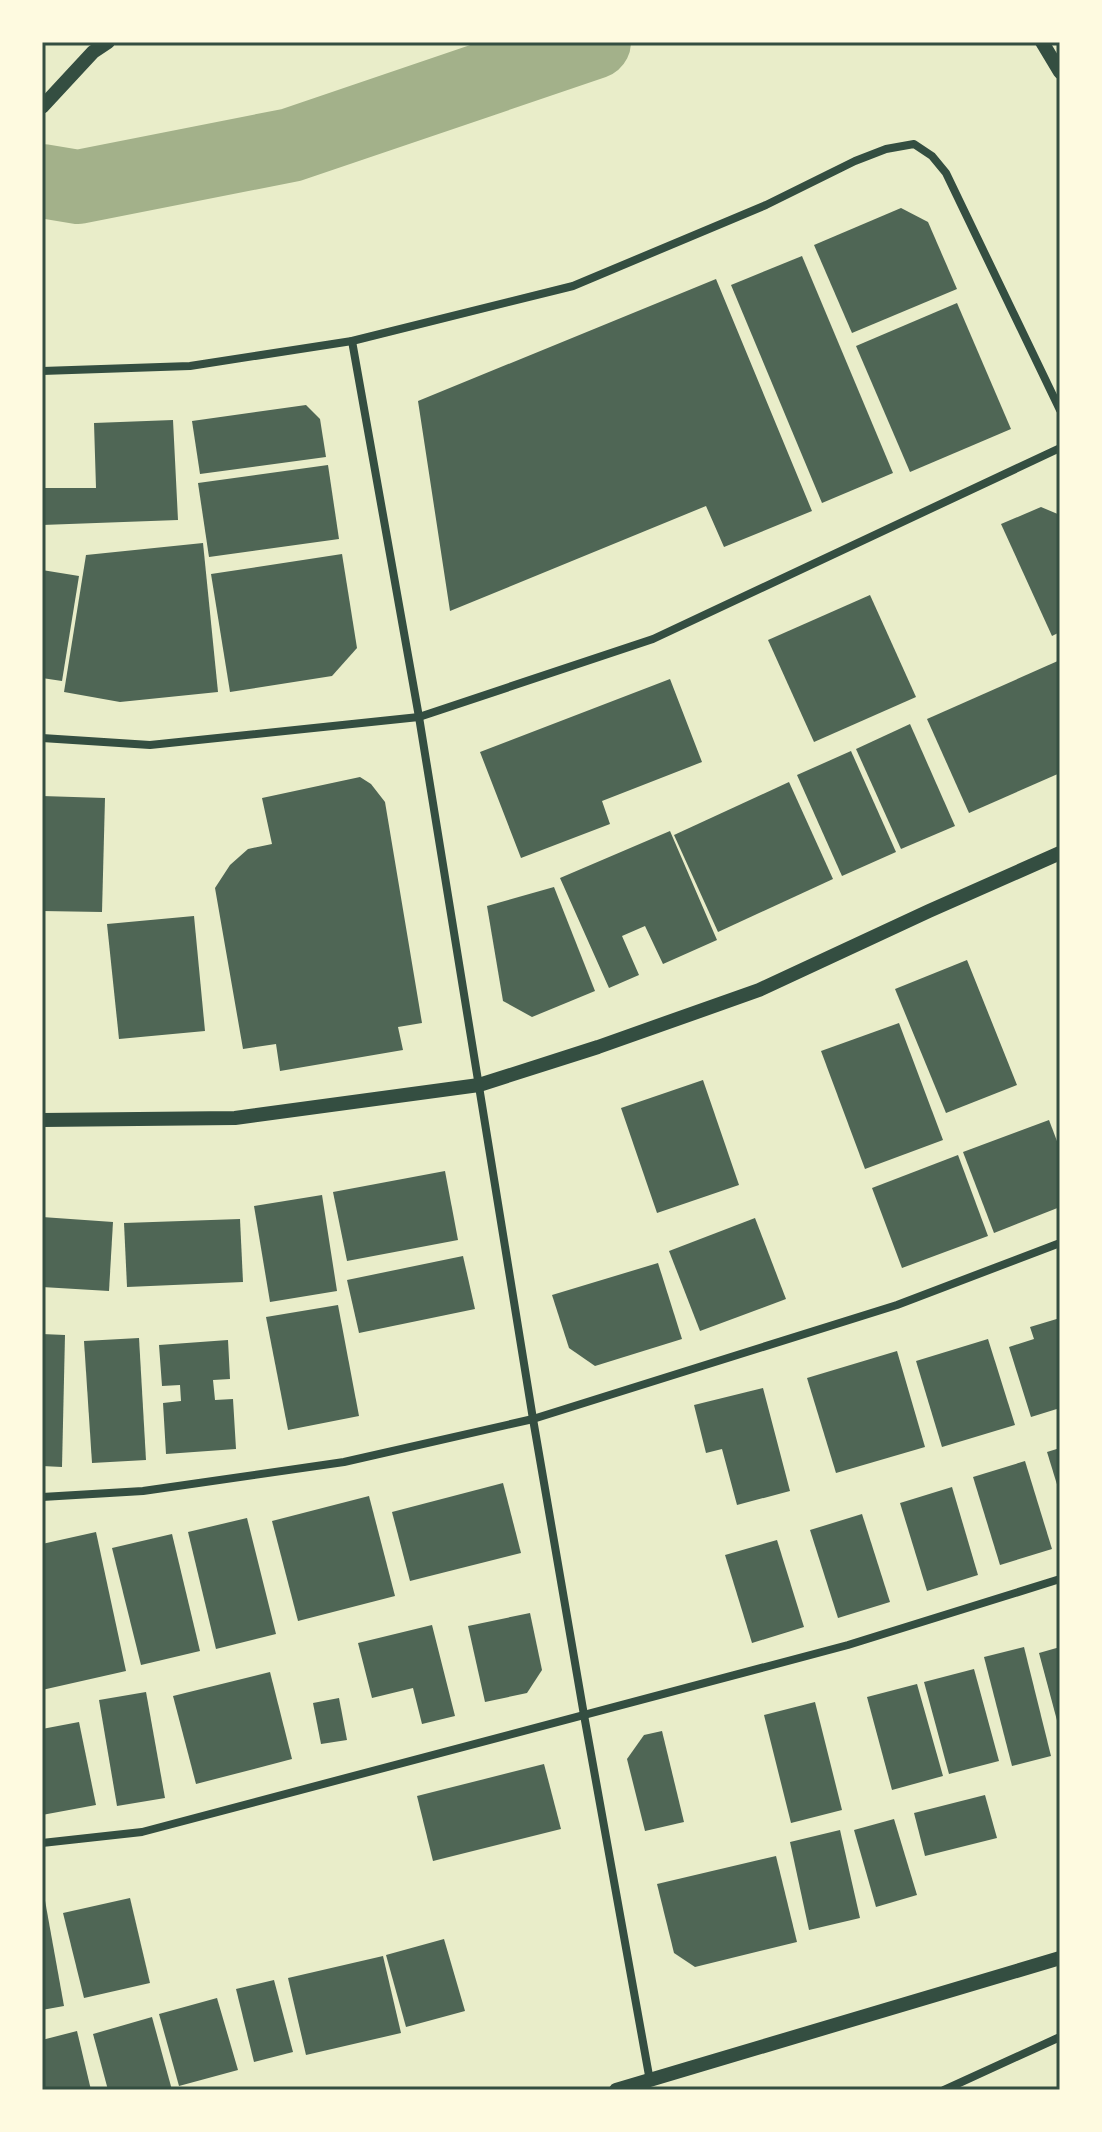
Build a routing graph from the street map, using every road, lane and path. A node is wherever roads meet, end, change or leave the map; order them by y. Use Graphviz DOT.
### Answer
graph roads {
  1 [pos="108,42"];
  2 [pos="1042,42"];
  3 [pos="1060,72"];
  4 [pos="42,107"];
  5 [pos="352,341"];
  6 [pos="42,371"];
  7 [pos="1060,410"];
  8 [pos="1060,448"];
  9 [pos="419,717"];
  10 [pos="42,738"];
  11 [pos="1060,853"];
  12 [pos="479,1085"];
  13 [pos="42,1120"];
  14 [pos="1060,1243"];
  15 [pos="533,1419"];
  16 [pos="42,1497"];
  17 [pos="1060,1579"];
  18 [pos="584,1715"];
  19 [pos="42,1843"];
  20 [pos="1060,1958"];
  21 [pos="1060,2037"];
  22 [pos="650,2081"];
  23 [pos="616,2090"];
  24 [pos="944,2090"];
  1 -- 4 [label="street"];
  2 -- 3 [label="street"];
  5 -- 6 [label="street"];
  5 -- 7 [label="street"];
  5 -- 9 [label="street"];
  8 -- 9 [label="street"];
  9 -- 10 [label="street"];
  9 -- 12 [label="street"];
  11 -- 12 [label="street"];
  12 -- 13 [label="street"];
  12 -- 15 [label="street"];
  14 -- 15 [label="street"];
  15 -- 16 [label="street"];
  15 -- 18 [label="street"];
  17 -- 18 [label="street"];
  18 -- 19 [label="street"];
  18 -- 22 [label="street"];
  20 -- 22 [label="street"];
  21 -- 24 [label="street"];
  22 -- 23 [label="street"];
}
